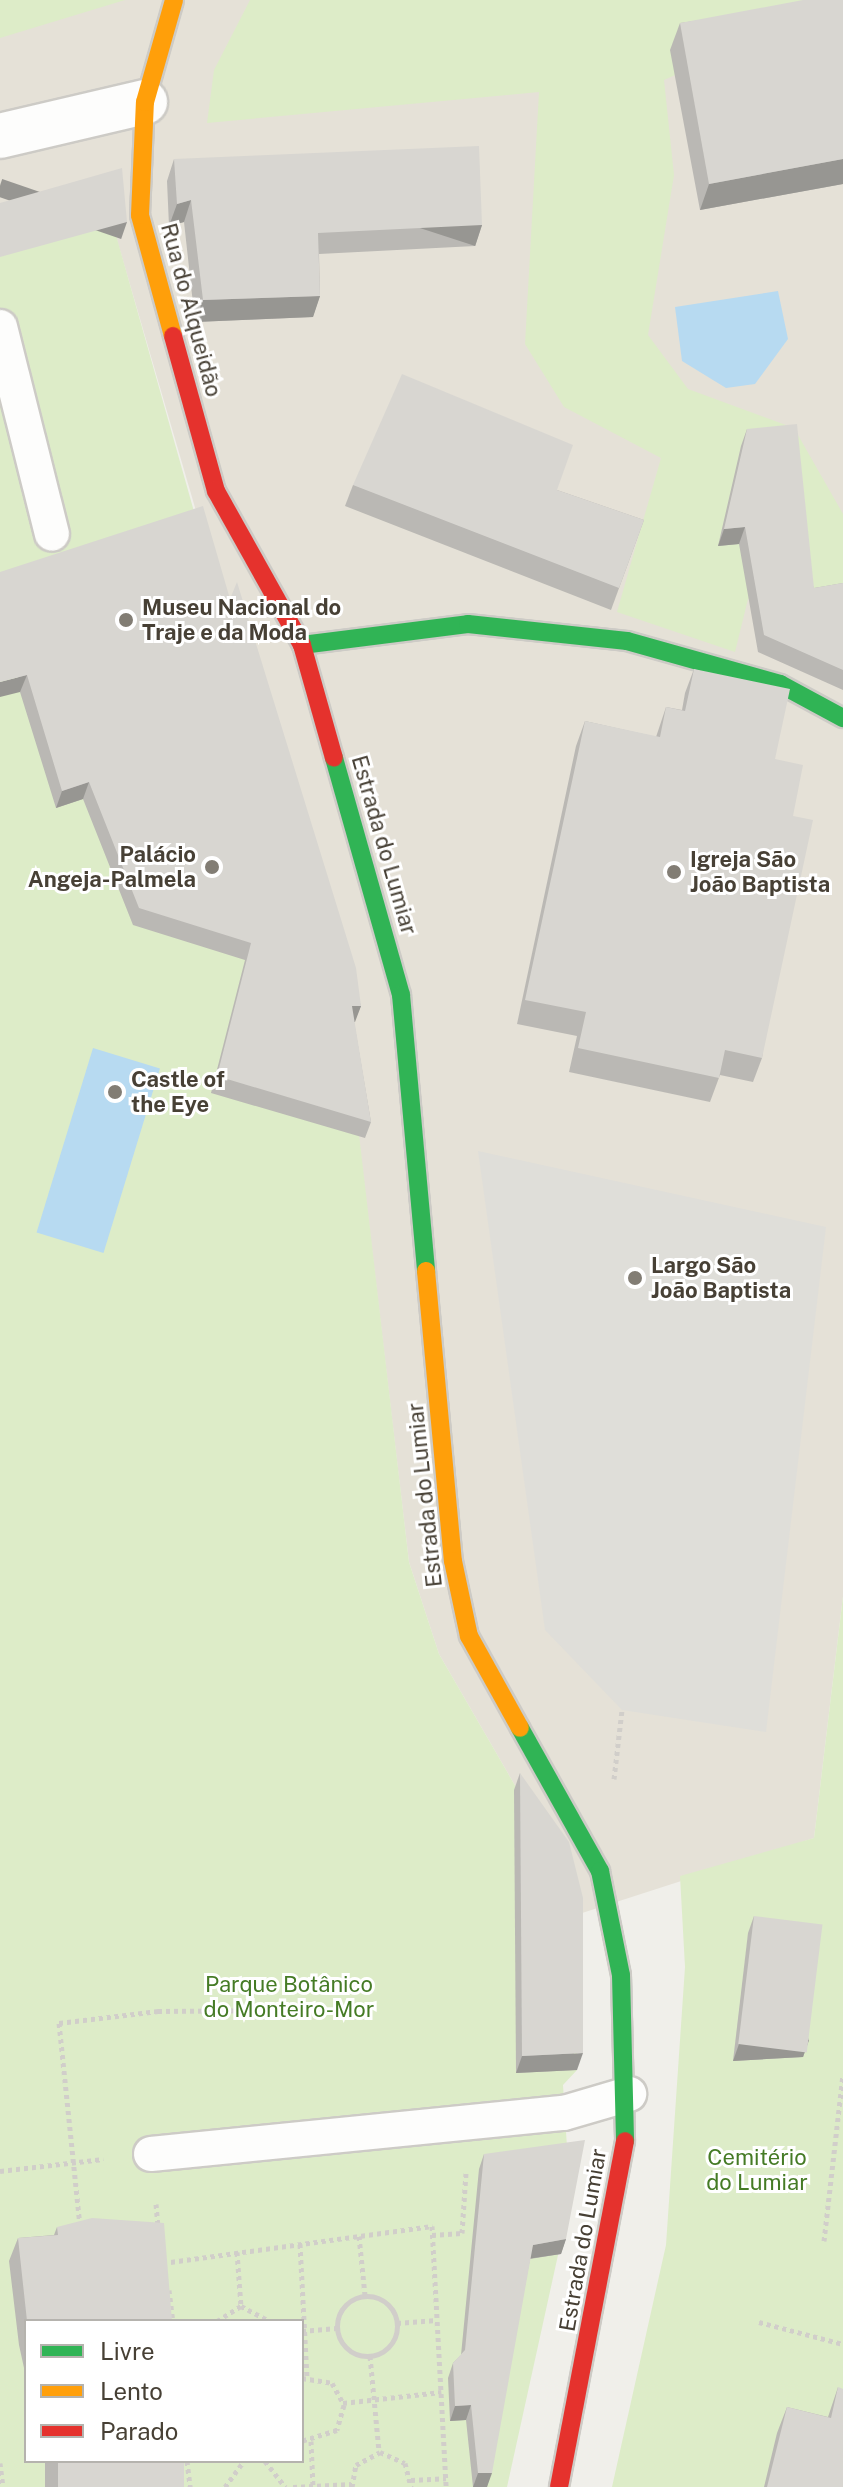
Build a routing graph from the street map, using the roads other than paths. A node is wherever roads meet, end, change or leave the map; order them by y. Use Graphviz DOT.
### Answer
graph roads {
  1 [pos="174,0"];
  2 [pos="145,102"];
  3 [pos="0,136"];
  4 [pos="0,327"];
  5 [pos="216,491"];
  6 [pos="52,534"];
  7 [pos="302,645"];
  8 [pos="843,718"];
  9 [pos="629,2094"];
  10 [pos="151,2154"];
  11 [pos="559,2487"];
  1 -- 2 [label="street, Rua do Alqueidão"];
  2 -- 3 [label="street"];
  2 -- 5 [label="street, Rua do Alqueidão"];
  4 -- 6 [label="lane"];
  5 -- 7 [label="street, Estrada do Lumiar"];
  7 -- 8 [label="street"];
  7 -- 9 [label="street, Estrada do Lumiar"];
  9 -- 10 [label="lane"];
  9 -- 11 [label="street, Estrada do Lumiar"];
}
